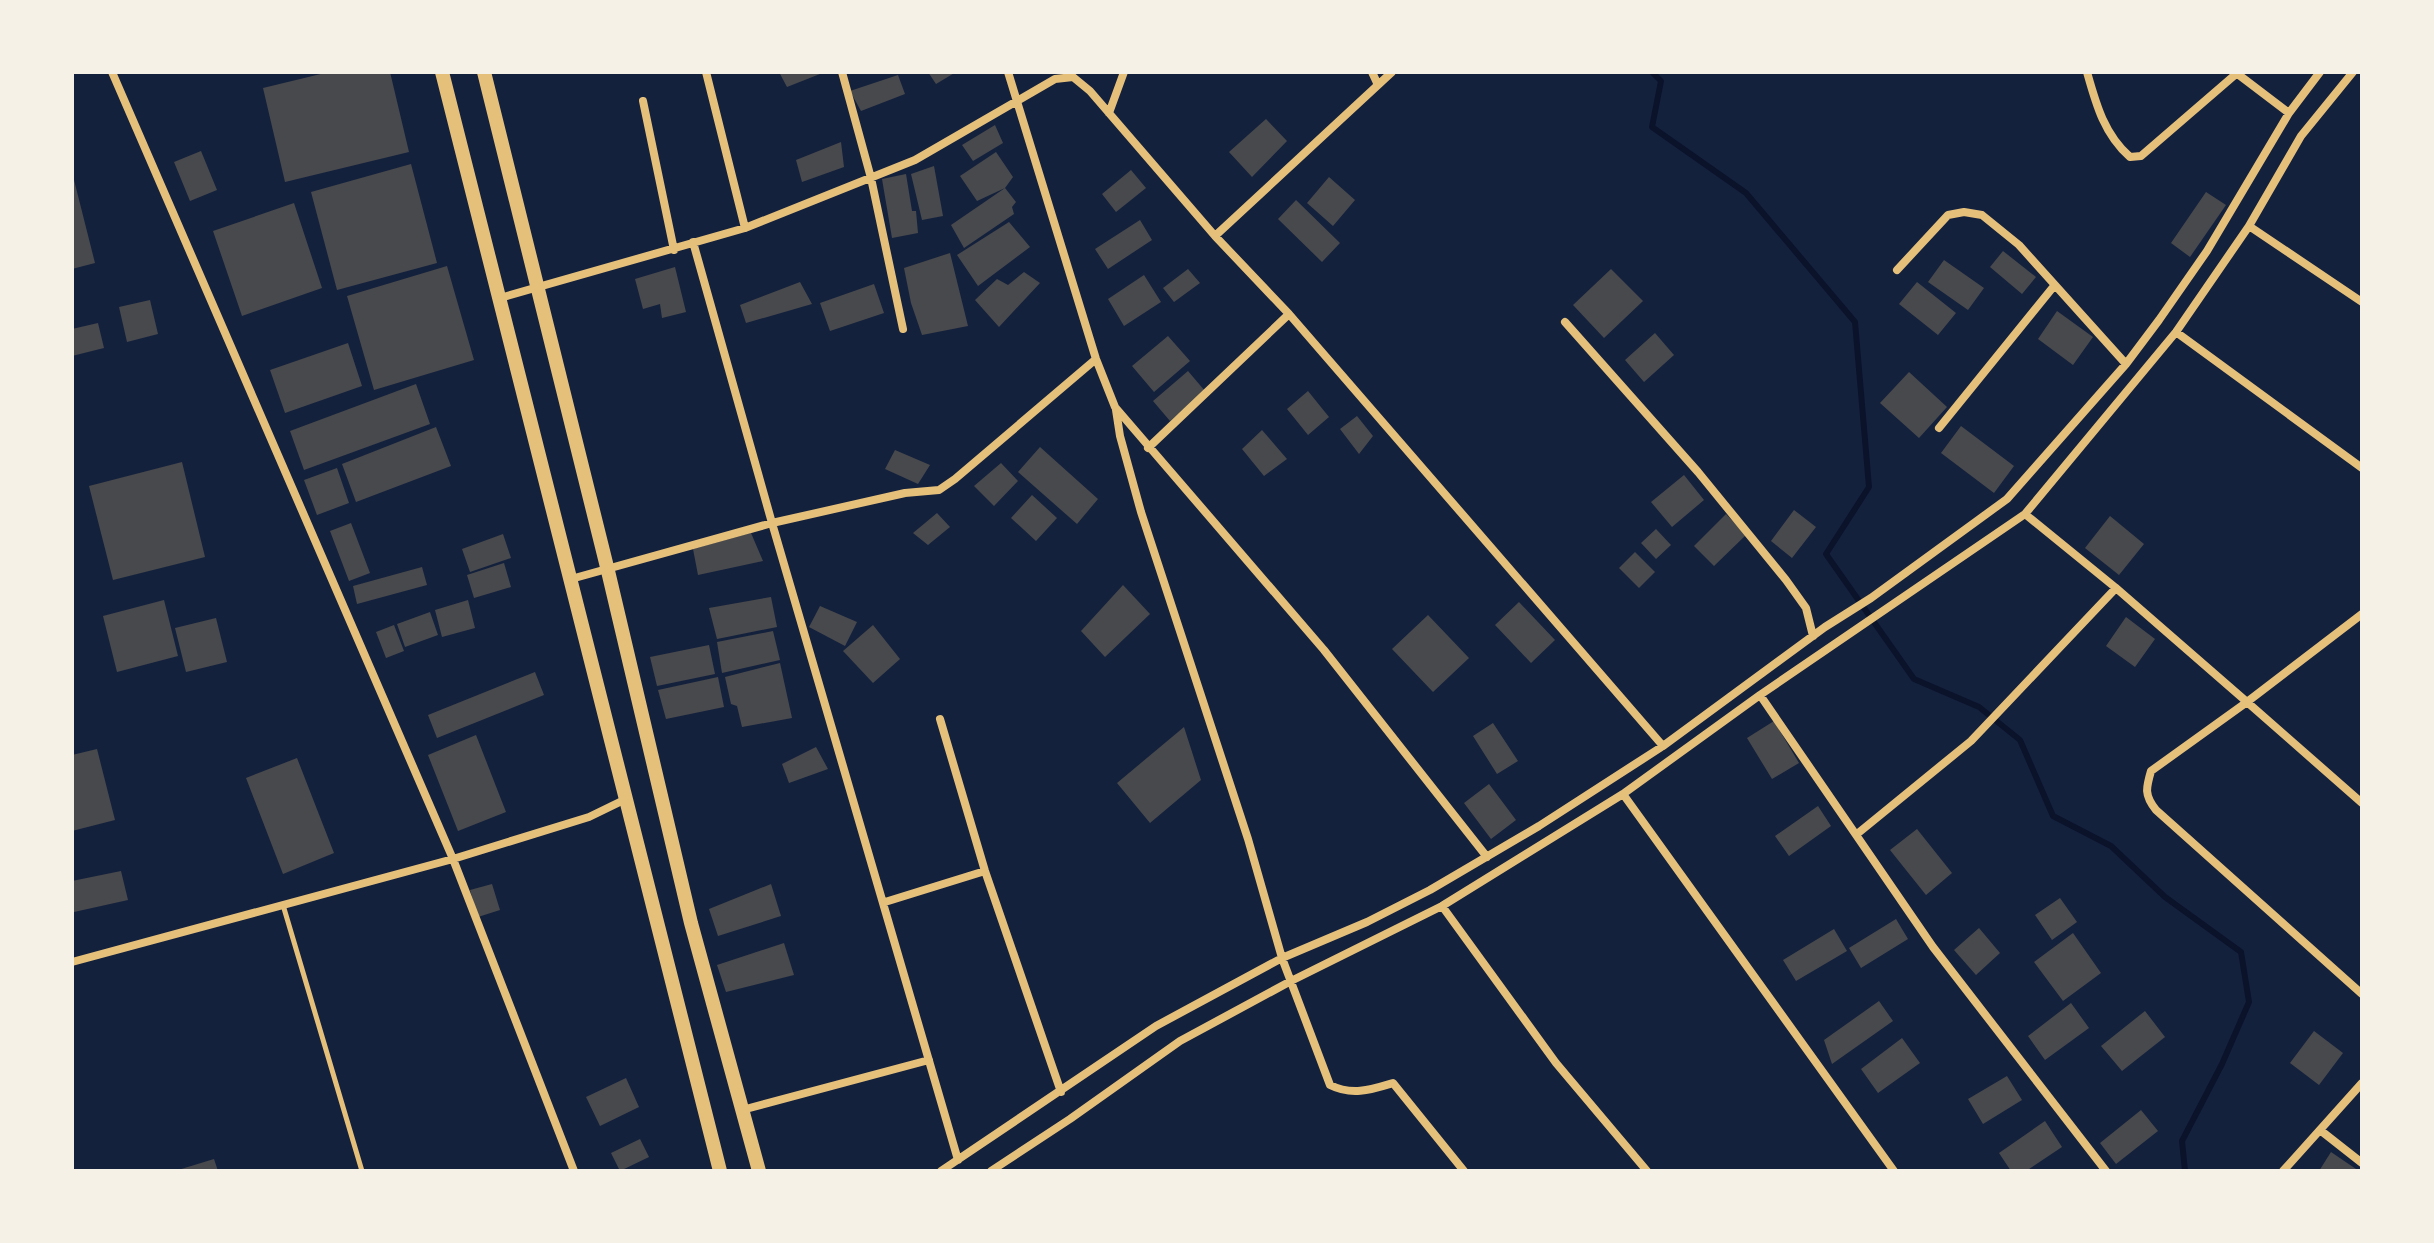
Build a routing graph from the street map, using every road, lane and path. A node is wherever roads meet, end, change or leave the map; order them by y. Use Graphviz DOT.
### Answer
graph roads {
  1 [pos="112,72"];
  2 [pos="442,72"];
  3 [pos="484,72"];
  4 [pos="706,72"];
  5 [pos="842,72"];
  6 [pos="1008,72"];
  7 [pos="1124,72"];
  8 [pos="1372,72"];
  9 [pos="1392,72"];
  10 [pos="2087,72"];
  11 [pos="2320,72"];
  12 [pos="2353,72"];
  13 [pos="2235,73"];
  14 [pos="1378,85"];
  15 [pos="643,101"];
  16 [pos="1017,103"];
  17 [pos="1109,113"];
  18 [pos="2289,113"];
  19 [pos="871,178"];
  20 [pos="2249,226"];
  21 [pos="745,228"];
  22 [pos="1215,236"];
  23 [pos="693,242"];
  24 [pos="674,250"];
  25 [pos="1897,270"];
  26 [pos="2054,286"];
  27 [pos="538,289"];
  28 [pos="500,298"];
  29 [pos="2362,302"];
  30 [pos="1289,314"];
  31 [pos="1565,322"];
  32 [pos="903,329"];
  33 [pos="2176,332"];
  34 [pos="1096,359"];
  35 [pos="2126,364"];
  36 [pos="1115,407"];
  37 [pos="1939,428"];
  38 [pos="1148,448"];
  39 [pos="2362,468"];
  40 [pos="2025,514"];
  41 [pos="772,523"];
  42 [pos="608,571"];
  43 [pos="571,579"];
  44 [pos="2116,588"];
  45 [pos="2362,614"];
  46 [pos="1813,636"];
  47 [pos="1760,695"];
  48 [pos="2247,702"];
  49 [pos="940,719"];
  50 [pos="1663,746"];
  51 [pos="1623,794"];
  52 [pos="626,799"];
  53 [pos="2362,803"];
  54 [pos="1857,834"];
  55 [pos="1487,857"];
  56 [pos="453,859"];
  57 [pos="985,871"];
  58 [pos="885,902"];
  59 [pos="283,905"];
  60 [pos="1442,906"];
  61 [pos="1282,958"];
  62 [pos="72,962"];
  63 [pos="1291,981"];
  64 [pos="2362,994"];
  65 [pos="929,1060"];
  66 [pos="2362,1083"];
  67 [pos="1061,1092"];
  68 [pos="742,1110"];
  69 [pos="2320,1130"];
  70 [pos="958,1160"];
  71 [pos="2362,1163"];
  72 [pos="362,1171"];
  73 [pos="574,1171"];
  74 [pos="720,1171"];
  75 [pos="759,1171"];
  76 [pos="941,1171"];
  77 [pos="991,1171"];
  78 [pos="1464,1171"];
  79 [pos="1647,1171"];
  80 [pos="1894,1171"];
  81 [pos="2106,1171"];
  82 [pos="2283,1171"];
  1 -- 56 [label="street"];
  2 -- 28 [label="main road"];
  3 -- 27 [label="main road"];
  4 -- 21 [label="street"];
  5 -- 19 [label="street"];
  6 -- 16 [label="street"];
  7 -- 17 [label="street"];
  8 -- 14 [label="street"];
  9 -- 14 [label="street"];
  10 -- 13 [label="street"];
  11 -- 18 [label="street"];
  12 -- 20 [label="street"];
  13 -- 18 [label="street"];
  14 -- 22 [label="street"];
  15 -- 24 [label="street"];
  16 -- 17 [label="street"];
  16 -- 19 [label="street"];
  16 -- 34 [label="street"];
  17 -- 22 [label="street"];
  18 -- 35 [label="street"];
  19 -- 21 [label="street"];
  19 -- 32 [label="street"];
  20 -- 29 [label="street"];
  20 -- 33 [label="street"];
  21 -- 23 [label="street"];
  22 -- 30 [label="street"];
  23 -- 24 [label="street"];
  23 -- 41 [label="street"];
  24 -- 27 [label="street"];
  25 -- 26 [label="street"];
  26 -- 35 [label="street"];
  26 -- 37 [label="street"];
  27 -- 28 [label="street"];
  27 -- 42 [label="main road"];
  28 -- 43 [label="main road"];
  30 -- 38 [label="street"];
  30 -- 50 [label="street"];
  31 -- 46 [label="street"];
  33 -- 39 [label="street"];
  33 -- 40 [label="street"];
  34 -- 36 [label="street"];
  34 -- 41 [label="street"];
  35 -- 46 [label="street"];
  36 -- 38 [label="street"];
  36 -- 61 [label="street"];
  38 -- 55 [label="street"];
  40 -- 44 [label="street"];
  40 -- 47 [label="street"];
  41 -- 42 [label="street"];
  41 -- 58 [label="street"];
  42 -- 43 [label="street"];
  42 -- 68 [label="main road"];
  43 -- 52 [label="main road"];
  44 -- 48 [label="street"];
  44 -- 54 [label="street"];
  45 -- 48 [label="street"];
  46 -- 50 [label="street"];
  47 -- 51 [label="street"];
  47 -- 54 [label="street"];
  48 -- 53 [label="street"];
  48 -- 64 [label="street"];
  49 -- 57 [label="street"];
  50 -- 55 [label="street"];
  51 -- 60 [label="street"];
  51 -- 80 [label="street"];
  52 -- 56 [label="street"];
  52 -- 74 [label="main road"];
  54 -- 81 [label="street"];
  55 -- 61 [label="street"];
  56 -- 59 [label="street"];
  56 -- 73 [label="street"];
  57 -- 58 [label="street"];
  57 -- 67 [label="street"];
  58 -- 65 [label="street"];
  59 -- 62 [label="street"];
  59 -- 72 [label="lane"];
  60 -- 63 [label="street"];
  60 -- 79 [label="street"];
  61 -- 63 [label="street"];
  61 -- 67 [label="street"];
  63 -- 77 [label="street"];
  63 -- 78 [label="street"];
  65 -- 68 [label="street"];
  65 -- 70 [label="street"];
  66 -- 69 [label="street"];
  67 -- 70 [label="street"];
  68 -- 75 [label="main road"];
  69 -- 71 [label="street"];
  69 -- 82 [label="street"];
  70 -- 76 [label="street"];
}
